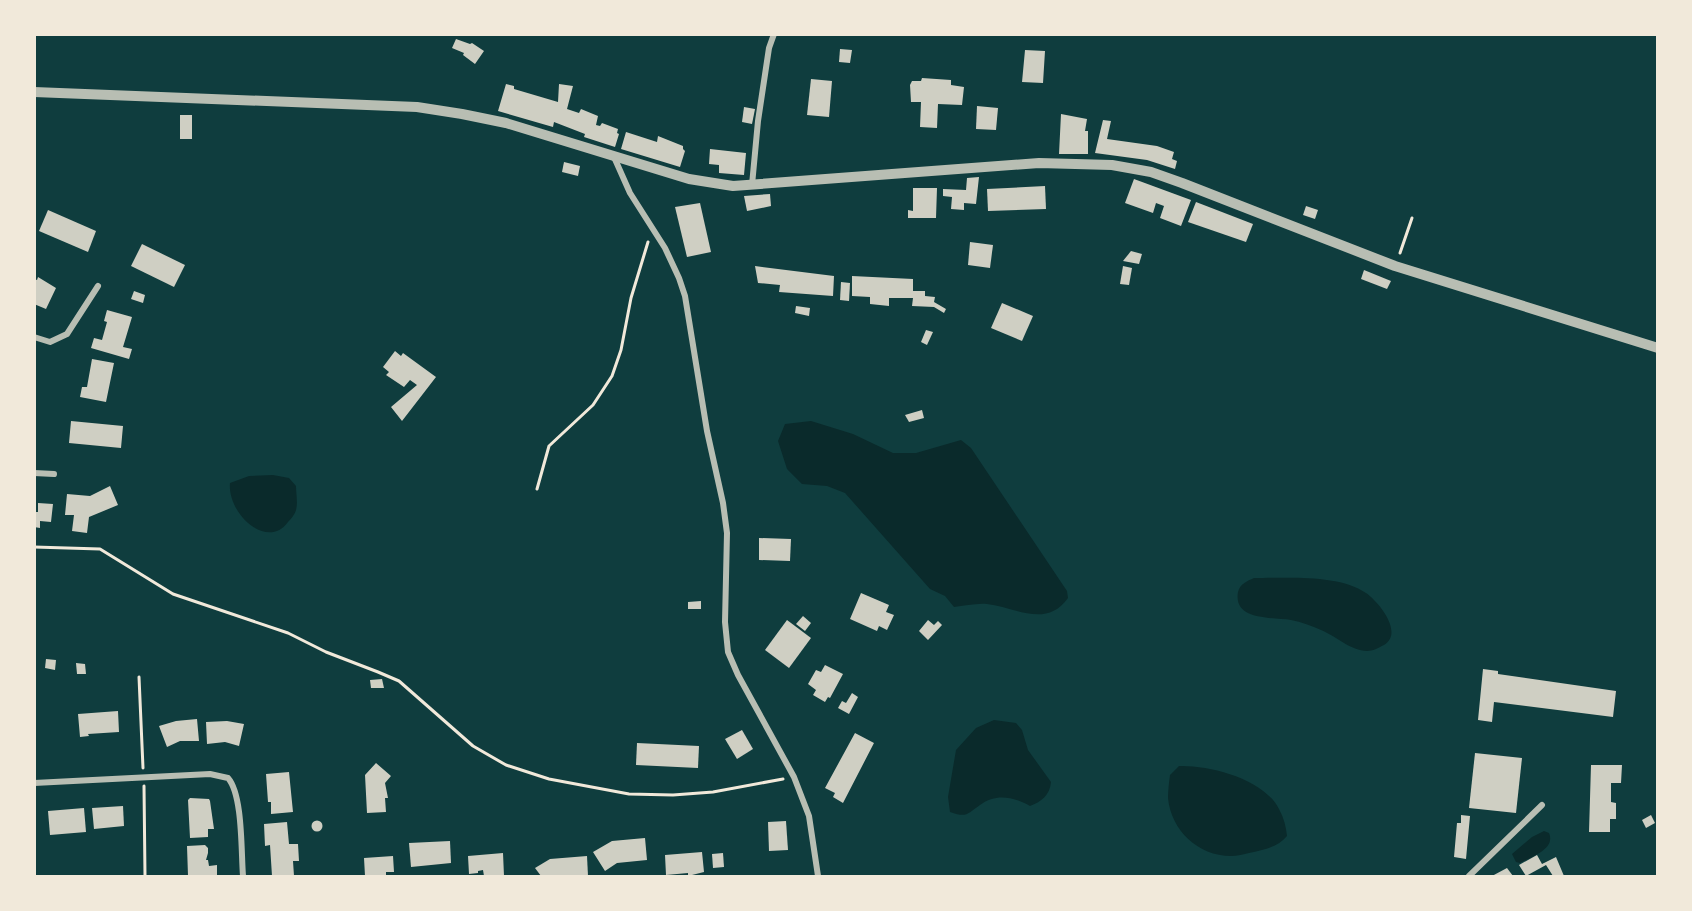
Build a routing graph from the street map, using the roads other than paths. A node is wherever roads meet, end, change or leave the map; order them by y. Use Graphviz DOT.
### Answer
graph roads {
  1 [pos="774,34"];
  2 [pos="34,92"];
  3 [pos="614,157"];
  4 [pos="752,185"];
  5 [pos="99,286"];
  6 [pos="34,337"];
  7 [pos="1658,348"];
  8 [pos="34,473"];
  9 [pos="54,474"];
  10 [pos="34,783"];
  11 [pos="1542,805"];
  12 [pos="243,876"];
  13 [pos="818,876"];
  14 [pos="1469,876"];
  1 -- 4 [label="street"];
  2 -- 3 [label="street"];
  3 -- 4 [label="street"];
  3 -- 13 [label="street"];
  4 -- 7 [label="street"];
  5 -- 6 [label="street"];
  8 -- 9 [label="street"];
  10 -- 12 [label="street"];
  11 -- 14 [label="street"];
}
